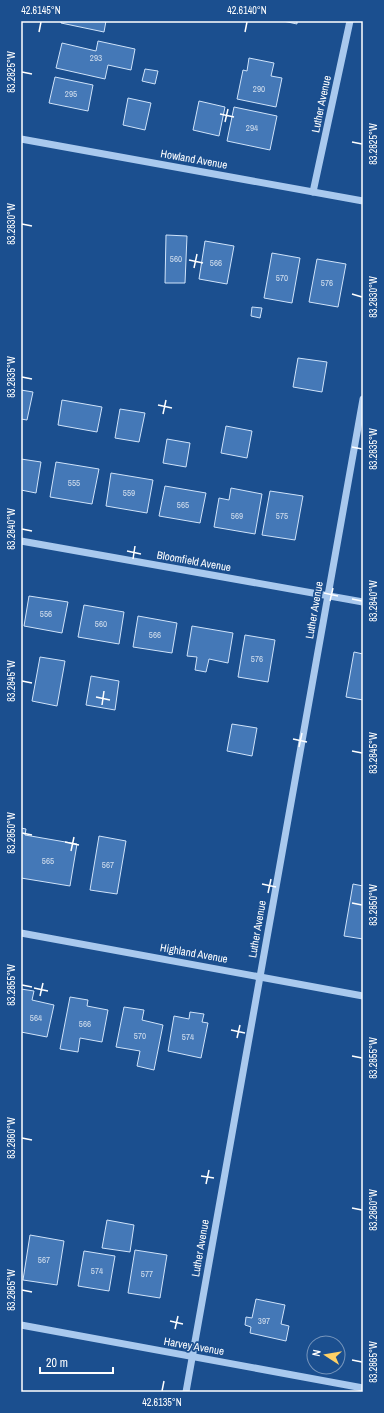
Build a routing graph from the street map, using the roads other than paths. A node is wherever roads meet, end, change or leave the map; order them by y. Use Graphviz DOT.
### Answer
graph roads {
  1 [pos="350,21"];
  2 [pos="21,139"];
  3 [pos="313,192"];
  4 [pos="363,201"];
  5 [pos="363,399"];
  6 [pos="21,541"];
  7 [pos="328,596"];
  8 [pos="363,602"];
  9 [pos="21,933"];
  10 [pos="260,977"];
  11 [pos="363,996"];
  12 [pos="21,1325"];
  13 [pos="192,1357"];
  14 [pos="363,1388"];
  15 [pos="186,1392"];
  1 -- 3 [label="street, Luther Avenue"];
  2 -- 3 [label="street, Howland Avenue"];
  3 -- 4 [label="street, Howland Avenue"];
  5 -- 7 [label="street, Luther Avenue"];
  6 -- 7 [label="street, Bloomfield Avenue"];
  7 -- 8 [label="street, Bloomfield Avenue"];
  7 -- 10 [label="street, Luther Avenue"];
  9 -- 10 [label="street, Highland Avenue"];
  10 -- 11 [label="street, Highland Avenue"];
  10 -- 13 [label="street, Luther Avenue"];
  12 -- 13 [label="street, Harvey Avenue"];
  13 -- 14 [label="street, Harvey Avenue"];
  13 -- 15 [label="street, Luther Avenue"];
}
